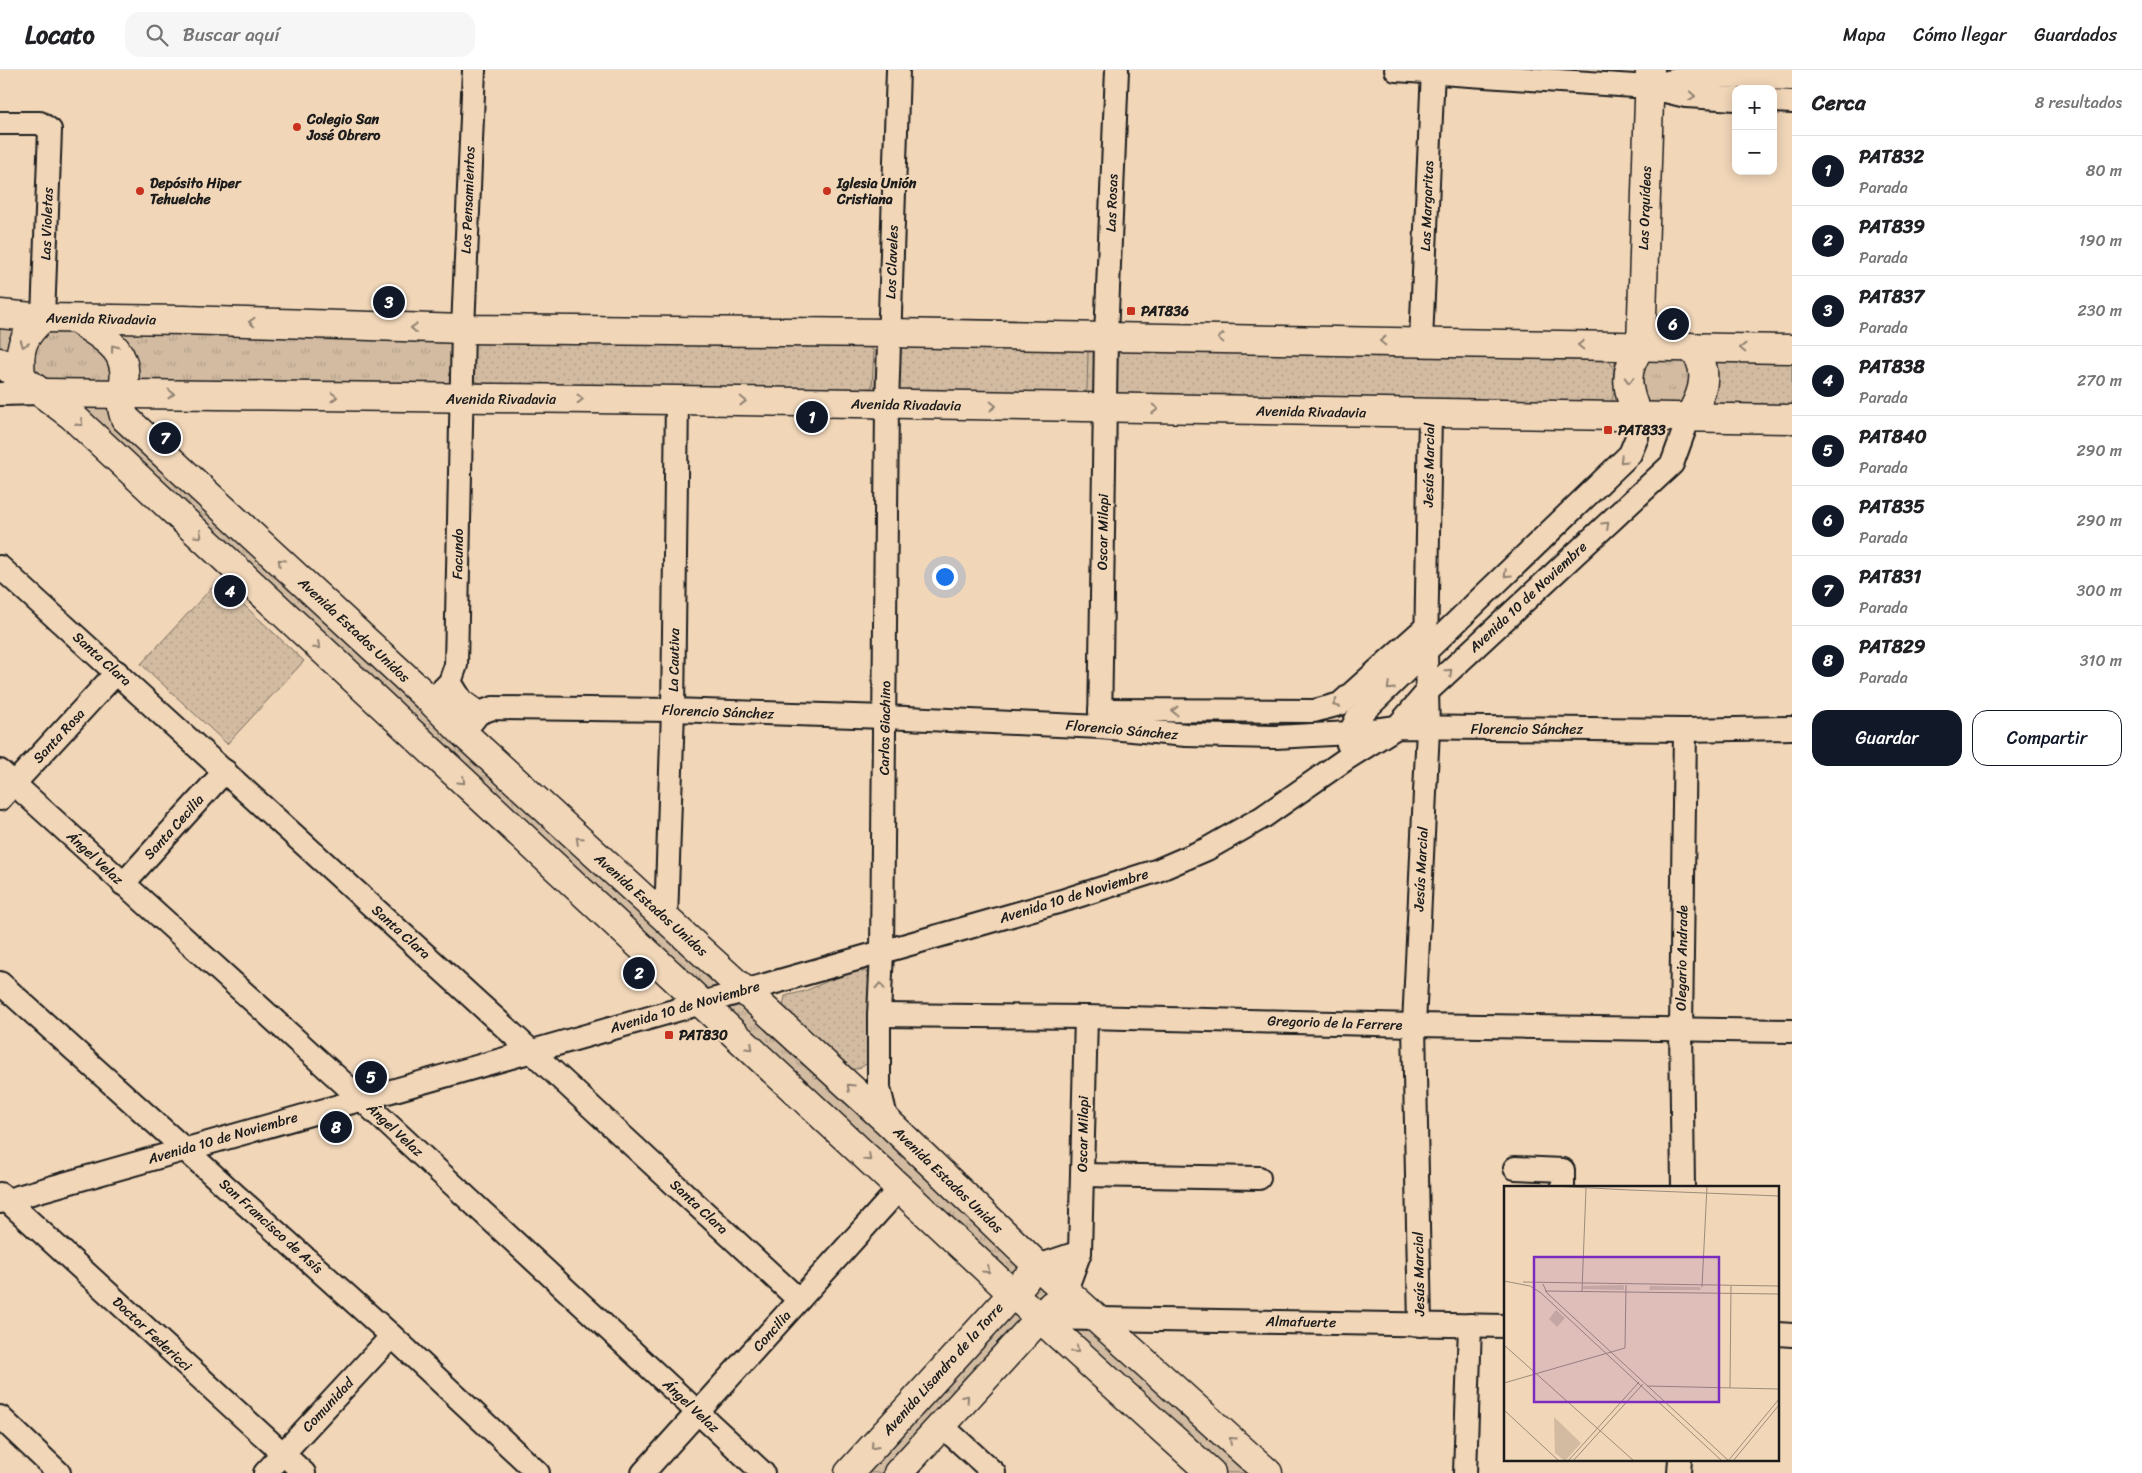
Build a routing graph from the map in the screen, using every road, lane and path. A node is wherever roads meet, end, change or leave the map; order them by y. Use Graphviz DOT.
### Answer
graph roads {
  1 [pos="474,70"];
  2 [pos="898,70"];
  3 [pos="1117,70"];
  4 [pos="1396,70"];
  5 [pos="1433,71"];
  6 [pos="1649,79"];
  7 [pos="1792,79"];
  8 [pos="1732,99"];
  9 [pos="1777,101"];
  10 [pos="1792,102"];
  11 [pos="0,123"];
  12 [pos="0,314"];
  13 [pos="43,318"];
  14 [pos="76,319"];
  15 [pos="463,329"];
  16 [pos="890,333"];
  17 [pos="1106,337"];
  18 [pos="1421,342"];
  19 [pos="1642,346"];
  20 [pos="1690,347"];
  21 [pos="1792,349"];
  22 [pos="10,369"];
  23 [pos="42,393"];
  24 [pos="122,393"];
  25 [pos="0,394"];
  26 [pos="462,399"];
  27 [pos="677,400"];
  28 [pos="887,405"];
  29 [pos="1105,408"];
  30 [pos="1430,414"];
  31 [pos="1638,416"];
  32 [pos="1689,417"];
  33 [pos="1792,419"];
  34 [pos="0,567"];
  35 [pos="1426,628"];
  36 [pos="1426,653"];
  37 [pos="117,672"];
  38 [pos="450,682"];
  39 [pos="1428,691"];
  40 [pos="431,701"];
  41 [pos="673,710"];
  42 [pos="885,717"];
  43 [pos="1100,719"];
  44 [pos="471,723"];
  45 [pos="1396,727"];
  46 [pos="405,728"];
  47 [pos="1792,728"];
  48 [pos="1428,729"];
  49 [pos="1685,730"];
  50 [pos="1350,733"];
  51 [pos="1346,759"];
  52 [pos="440,760"];
  53 [pos="225,771"];
  54 [pos="5,785"];
  55 [pos="123,884"];
  56 [pos="666,920"];
  57 [pos="882,952"];
  58 [pos="0,983"];
  59 [pos="745,990"];
  60 [pos="701,1002"];
  61 [pos="879,1015"];
  62 [pos="1086,1017"];
  63 [pos="1414,1025"];
  64 [pos="1681,1028"];
  65 [pos="1792,1031"];
  66 [pos="531,1051"];
  67 [pos="361,1099"];
  68 [pos="887,1121"];
  69 [pos="185,1149"];
  70 [pos="1514,1168"];
  71 [pos="1082,1175"];
  72 [pos="1259,1178"];
  73 [pos="1563,1186"];
  74 [pos="1683,1186"];
  75 [pos="900,1188"];
  76 [pos="2,1199"];
  77 [pos="1080,1252"];
  78 [pos="1038,1266"];
  79 [pos="1066,1290"];
  80 [pos="1012,1293"];
  81 [pos="799,1300"];
  82 [pos="1040,1318"];
  83 [pos="1097,1319"];
  84 [pos="1420,1324"];
  85 [pos="1470,1325"];
  86 [pos="1504,1326"];
  87 [pos="392,1336"];
  88 [pos="698,1413"];
  89 [pos="0,1417"];
  90 [pos="941,1425"];
  91 [pos="282,1454"];
  92 [pos="1680,1460"];
  93 [pos="60,1473"];
  94 [pos="264,1473"];
  95 [pos="304,1473"];
  96 [pos="538,1473"];
  97 [pos="643,1473"];
  98 [pos="763,1473"];
  99 [pos="849,1473"];
  100 [pos="898,1473"];
  101 [pos="994,1473"];
  102 [pos="1211,1473"];
  103 [pos="1268,1473"];
  104 [pos="1465,1473"];
  105 [pos="1680,1473"];
  1 -- 15 [label="street, Los Pensamientos"];
  2 -- 16 [label="street, Los Claveles"];
  3 -- 17 [label="street, Las Rosas"];
  4 -- 5 [label="street"];
  5 -- 6 [label="street"];
  5 -- 18 [label="street, Las Margaritas"];
  6 -- 7 [label="street"];
  6 -- 8 [label="street, one-way"];
  6 -- 19 [label="main road, Las Orquídeas"];
  9 -- 10 [label="street"];
  11 -- 13 [label="street, Las Violetas"];
  12 -- 13 [label="main road, Avenida Rivadavia"];
  13 -- 14 [label="main road, Avenida Rivadavia"];
  13 -- 22 [label="main road, one-way"];
  15 -- 14 [label="main road, Avenida Rivadavia, one-way"];
  24 -- 14 [label="main road, Avenida Estados Unidos, one-way"];
  15 -- 16 [label="main road, Avenida Rivadavia"];
  15 -- 26 [label="street, Los Pensamientos"];
  16 -- 17 [label="main road, Avenida Rivadavia"];
  16 -- 28 [label="street, Carlos Giachino"];
  18 -- 17 [label="main road, Avenida Rivadavia, one-way"];
  17 -- 29 [label="street, Oscar Milapi"];
  19 -- 18 [label="main road, Avenida Rivadavia, one-way"];
  19 -- 20 [label="main road, Avenida Rivadavia"];
  19 -- 31 [label="main road, one-way"];
  21 -- 20 [label="main road, Avenida Rivadavia, one-way"];
  20 -- 32 [label="main road"];
  22 -- 23 [label="main road"];
  23 -- 24 [label="main road, Avenida Rivadavia"];
  23 -- 25 [label="street"];
  23 -- 46 [label="main road, one-way"];
  24 -- 26 [label="main road, Avenida Rivadavia, one-way"];
  40 -- 24 [label="main road, Avenida Estados Unidos, one-way"];
  26 -- 27 [label="main road, Avenida Rivadavia, one-way"];
  26 -- 38 [label="street, Facundo"];
  27 -- 28 [label="main road, Avenida Rivadavia, one-way"];
  27 -- 41 [label="street, La Cautiva"];
  28 -- 29 [label="main road, Avenida Rivadavia, one-way"];
  28 -- 42 [label="street, Carlos Giachino"];
  29 -- 30 [label="main road, Avenida Rivadavia, one-way"];
  29 -- 43 [label="street, Oscar Milapi"];
  30 -- 31 [label="main road, Avenida Rivadavia"];
  30 -- 35 [label="street, Jesús Marcial"];
  31 -- 32 [label="main road, Avenida Rivadavia"];
  31 -- 36 [label="street, one-way"];
  32 -- 33 [label="main road, Avenida Rivadavia"];
  39 -- 32 [label="street, Avenida 10 de Noviembre, one-way"];
  34 -- 37 [label="street, Santa Clara"];
  35 -- 36 [label="street, Jesús Marcial"];
  35 -- 43 [label="street, one-way"];
  36 -- 39 [label="street, Jesús Marcial"];
  36 -- 50 [label="street, one-way"];
  37 -- 53 [label="street, Santa Clara"];
  37 -- 54 [label="street, Santa Rosa"];
  38 -- 40 [label="street"];
  38 -- 44 [label="street"];
  39 -- 45 [label="street, Avenida 10 de Noviembre"];
  39 -- 48 [label="street, Jesús Marcial"];
  40 -- 44 [label="main road, Avenida Estados Unidos"];
  40 -- 46 [label="main road"];
  41 -- 42 [label="street, Florencio Sánchez"];
  41 -- 44 [label="street, Florencio Sánchez"];
  41 -- 56 [label="street, La Cautiva"];
  42 -- 43 [label="street, Florencio Sánchez"];
  42 -- 57 [label="street, Carlos Giachino"];
  43 -- 50 [label="street, Florencio Sánchez"];
  44 -- 52 [label="main road"];
  56 -- 44 [label="main road, Avenida Estados Unidos, one-way"];
  45 -- 48 [label="street, Florencio Sánchez"];
  45 -- 50 [label="street, Florencio Sánchez"];
  45 -- 51 [label="street, Avenida 10 de Noviembre"];
  46 -- 52 [label="main road"];
  47 -- 49 [label="street, Florencio Sánchez"];
  48 -- 49 [label="street, Florencio Sánchez"];
  48 -- 63 [label="street, Jesús Marcial"];
  49 -- 64 [label="street, Olegario Andrade"];
  50 -- 51 [label="street"];
  51 -- 57 [label="street, Avenida 10 de Noviembre"];
  52 -- 60 [label="main road, one-way"];
  53 -- 55 [label="street, Santa Cecilia"];
  53 -- 66 [label="street, Santa Clara"];
  54 -- 55 [label="street, Ángel Velaz"];
  55 -- 67 [label="street, Ángel Velaz"];
  56 -- 59 [label="main road, Avenida Estados Unidos"];
  57 -- 59 [label="street, Avenida 10 de Noviembre"];
  61 -- 57 [label="street, Carlos Giachino, one-way"];
  58 -- 69 [label="street, San Francisco de Asís"];
  59 -- 60 [label="street, Avenida 10 de Noviembre"];
  68 -- 59 [label="main road, Avenida Estados Unidos, one-way"];
  60 -- 66 [label="street, Avenida 10 de Noviembre"];
  60 -- 75 [label="main road, one-way"];
  61 -- 62 [label="street, Gregorio de la Ferrere"];
  61 -- 68 [label="street, Carlos Giachino"];
  62 -- 63 [label="street, Gregorio de la Ferrere"];
  62 -- 71 [label="street, Oscar Milapi"];
  63 -- 64 [label="street, Gregorio de la Ferrere"];
  63 -- 84 [label="street, Jesús Marcial"];
  64 -- 65 [label="street, Gregorio de la Ferrere"];
  64 -- 74 [label="street, Olegario Andrade"];
  66 -- 67 [label="street, Avenida 10 de Noviembre"];
  66 -- 81 [label="street, Santa Clara"];
  67 -- 69 [label="street, Avenida 10 de Noviembre"];
  67 -- 88 [label="street, Ángel Velaz"];
  68 -- 78 [label="main road, Avenida Estados Unidos"];
  69 -- 76 [label="street, Avenida 10 de Noviembre"];
  69 -- 87 [label="street, San Francisco de Asís"];
  70 -- 73 [label="street"];
  71 -- 72 [label="street"];
  71 -- 77 [label="street, Oscar Milapi"];
  75 -- 80 [label="main road, one-way"];
  75 -- 81 [label="street, Concilia"];
  76 -- 91 [label="street, Doctor Federicci"];
  77 -- 78 [label="street"];
  77 -- 79 [label="street, Oscar Milapi"];
  78 -- 79 [label="main road, Avenida Estados Unidos"];
  78 -- 80 [label="main road, Avenida Lisandro de la Torre"];
  79 -- 82 [label="main road"];
  79 -- 83 [label="main road, Avenida Estados Unidos"];
  80 -- 82 [label="main road"];
  80 -- 99 [label="main road, Avenida Lisandro de la Torre, one-way"];
  81 -- 88 [label="street, Concilia"];
  82 -- 83 [label="street, Almafuerte"];
  90 -- 82 [label="main road, one-way"];
  82 -- 102 [label="main road, one-way"];
  83 -- 84 [label="street, Almafuerte"];
  103 -- 83 [label="main road, Avenida Estados Unidos, one-way"];
  84 -- 85 [label="street, Almafuerte"];
  85 -- 86 [label="street, Almafuerte"];
  85 -- 104 [label="street"];
  87 -- 91 [label="street, Comunidad"];
  87 -- 96 [label="street, San Francisco de Asís"];
  88 -- 97 [label="street, Concilia"];
  88 -- 98 [label="street, Ángel Velaz"];
  89 -- 93 [label="street"];
  90 -- 100 [label="main road"];
  90 -- 101 [label="street"];
  91 -- 94 [label="street, Comunidad"];
  91 -- 95 [label="street, Doctor Federicci"];
  92 -- 105 [label="street"];
}
